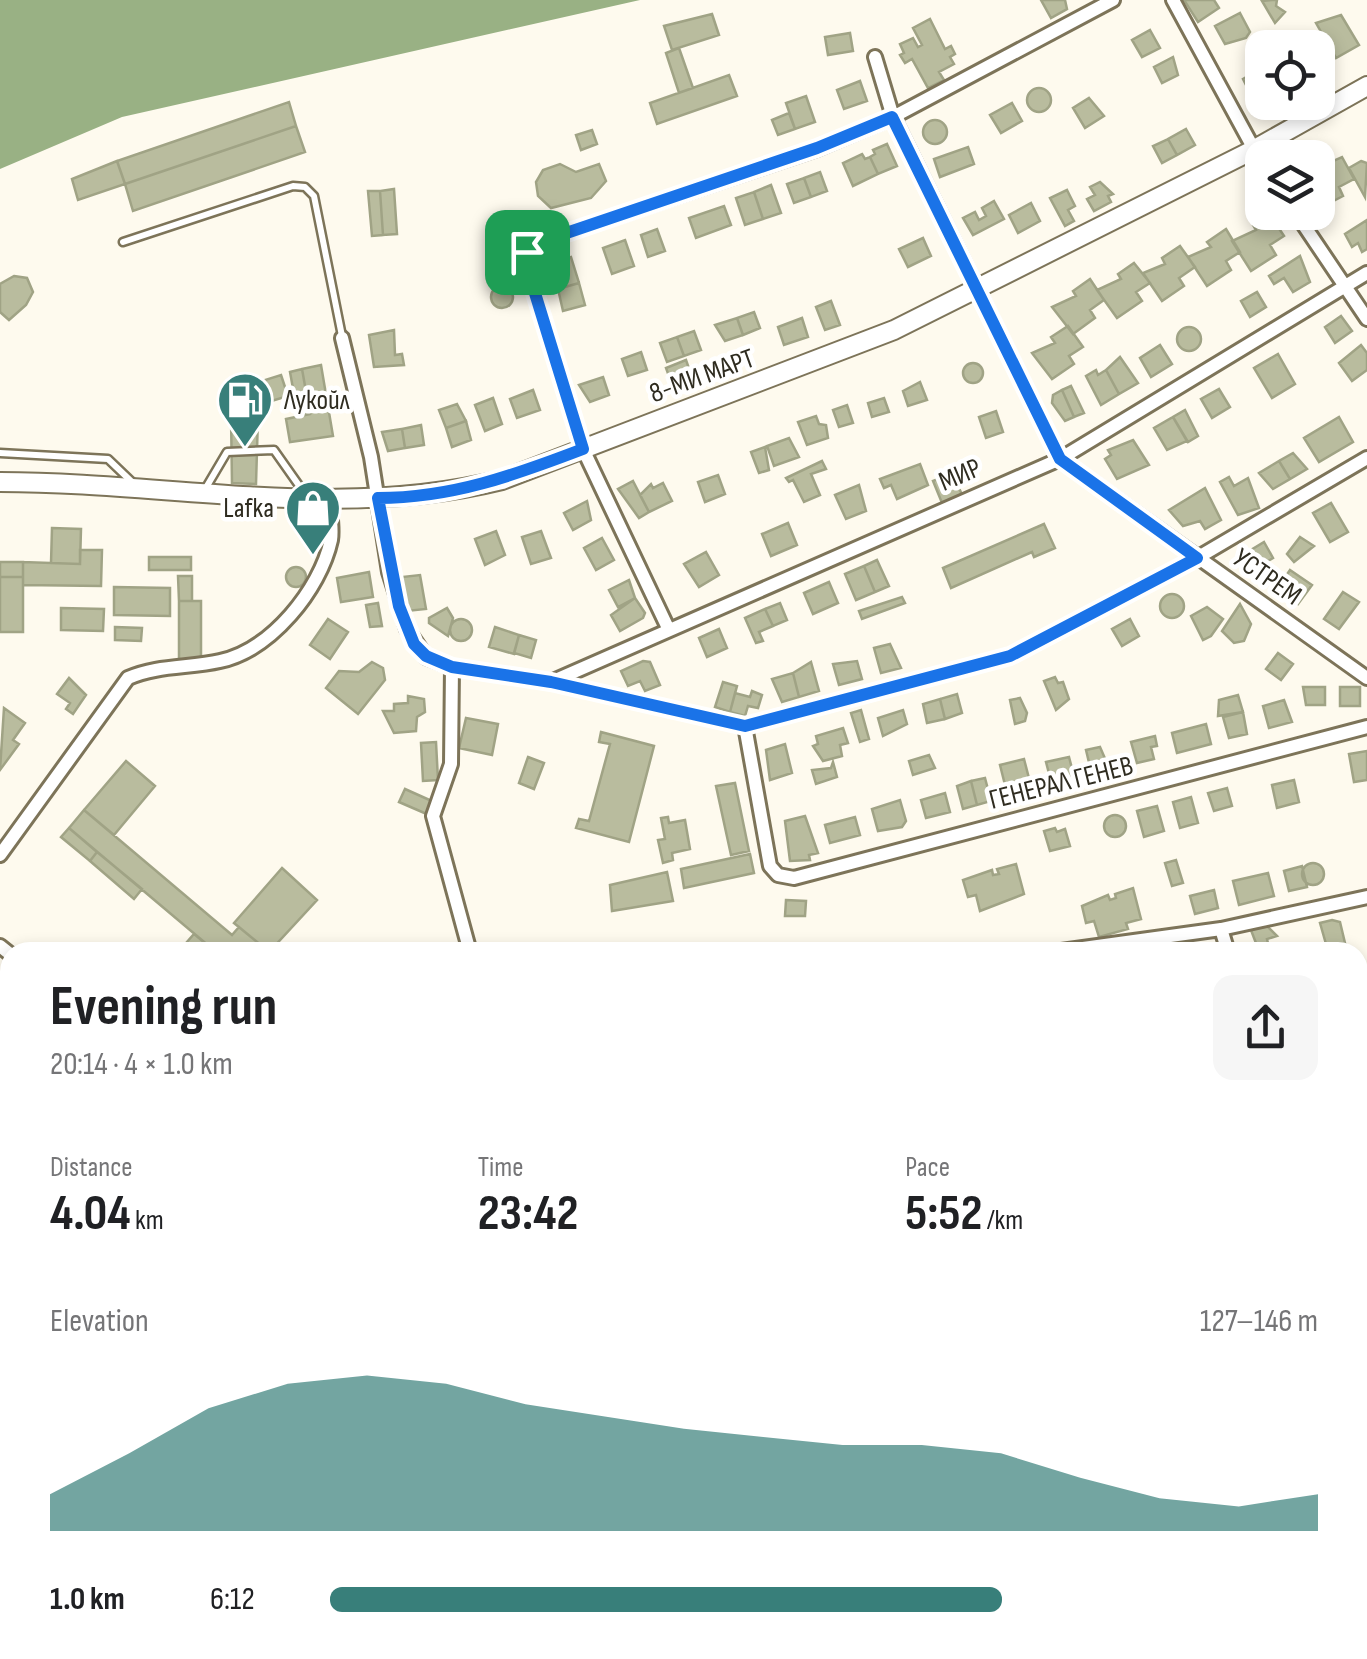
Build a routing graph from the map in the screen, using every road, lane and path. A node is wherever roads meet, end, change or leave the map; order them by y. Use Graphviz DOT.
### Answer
graph roads {
  1 [pos="1113,0"];
  2 [pos="1173,0"];
  3 [pos="874,57"];
  4 [pos="1367,86"];
  5 [pos="892,117"];
  6 [pos="1249,140"];
  7 [pos="1284,140"];
  8 [pos="1245,163"];
  9 [pos="1307,230"];
  10 [pos="123,242"];
  11 [pos="1367,273"];
  12 [pos="1344,287"];
  13 [pos="975,292"];
  14 [pos="1367,319"];
  15 [pos="342,338"];
  16 [pos="583,449"];
  17 [pos="0,454"];
  18 [pos="1367,458"];
  19 [pos="1060,459"];
  20 [pos="0,482"];
  21 [pos="137,488"];
  22 [pos="202,493"];
  23 [pos="378,498"];
  24 [pos="308,500"];
  25 [pos="329,501"];
  26 [pos="1197,558"];
  27 [pos="668,628"];
  28 [pos="452,667"];
  29 [pos="1367,678"];
  30 [pos="551,682"];
  31 [pos="745,726"];
  32 [pos="1367,727"];
  33 [pos="0,855"];
  34 [pos="1367,897"];
  35 [pos="1221,930"];
  36 [pos="467,942"];
  37 [pos="1130,942"];
  38 [pos="1225,942"];
  1 -- 5 [label="street"];
  2 -- 6 [label="street"];
  3 -- 5 [label="street, УСТРЕМ"];
  4 -- 7 [label="main road, 8-МИ МАРТ"];
  5 -- 13 [label="street, УСТРЕМ"];
  5 -- 16 [label="street"];
  8 -- 13 [label="main road, 8-МИ МАРТ"];
  9 -- 12 [label="street"];
  10 -- 15 [label="lane"];
  11 -- 12 [label="street, МИР"];
  12 -- 14 [label="street"];
  12 -- 19 [label="street, МИР"];
  13 -- 16 [label="main road, 8-МИ МАРТ"];
  13 -- 19 [label="street, УСТРЕМ"];
  15 -- 23 [label="street"];
  16 -- 23 [label="main road, 8-МИ МАРТ"];
  16 -- 27 [label="street"];
  17 -- 21 [label="lane"];
  18 -- 26 [label="street"];
  19 -- 26 [label="street, УСТРЕМ"];
  19 -- 27 [label="street, МИР"];
  20 -- 21 [label="main road, 8-МИ МАРТ"];
  21 -- 22 [label="main road, 8-МИ МАРТ"];
  22 -- 24 [label="main road, 8-МИ МАРТ"];
  22 -- 24 [label="lane"];
  23 -- 25 [label="main road, 8-МИ МАРТ"];
  23 -- 28 [label="street"];
  24 -- 25 [label="main road, 8-МИ МАРТ"];
  25 -- 33 [label="street"];
  26 -- 29 [label="street, УСТРЕМ"];
  26 -- 31 [label="street"];
  27 -- 30 [label="street, МИР"];
  28 -- 30 [label="street"];
  28 -- 36 [label="street"];
  30 -- 31 [label="street"];
  31 -- 32 [label="street, ГЕНЕРАЛ ГЕНЕВ"];
  34 -- 35 [label="street"];
  35 -- 37 [label="street"];
  35 -- 38 [label="street"];
}
